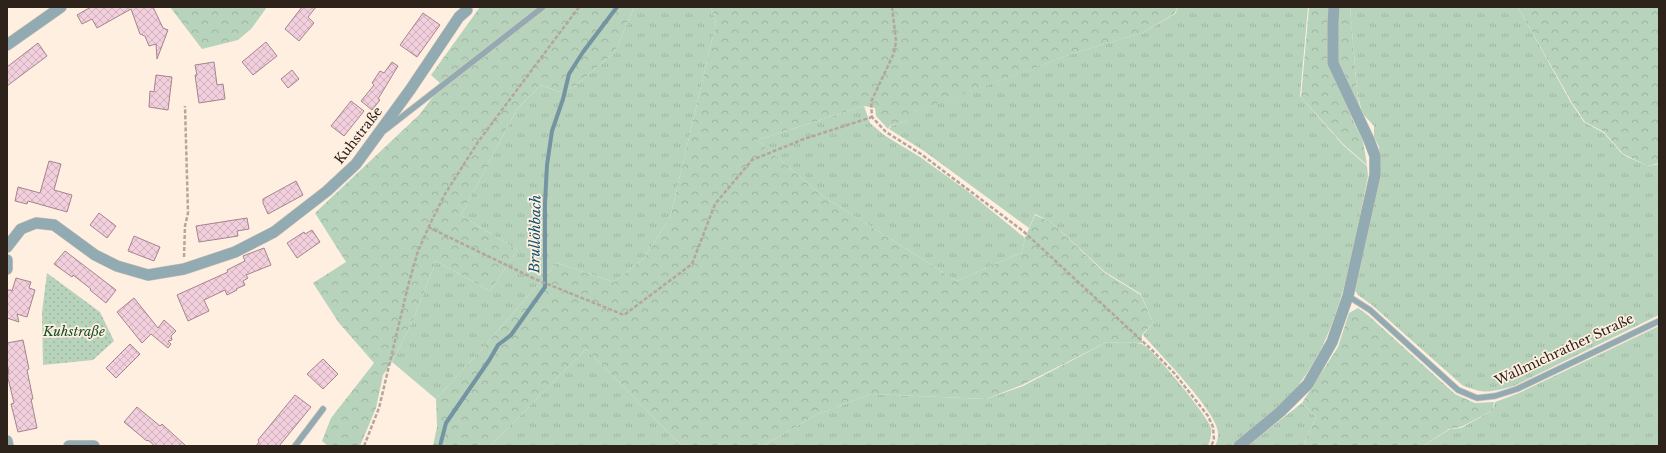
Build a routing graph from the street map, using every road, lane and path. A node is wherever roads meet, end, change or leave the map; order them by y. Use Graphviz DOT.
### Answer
graph roads {
  1 [pos="61,7"];
  2 [pos="543,7"];
  3 [pos="579,7"];
  4 [pos="892,7"];
  5 [pos="1334,7"];
  6 [pos="468,9"];
  7 [pos="7,45"];
  8 [pos="185,106"];
  9 [pos="872,117"];
  10 [pos="374,139"];
  11 [pos="428,227"];
  12 [pos="7,247"];
  13 [pos="7,260"];
  14 [pos="7,269"];
  15 [pos="184,269"];
  16 [pos="1348,296"];
  17 [pos="1659,321"];
  18 [pos="323,408"];
  19 [pos="7,441"];
  20 [pos="8,446"];
  21 [pos="69,446"];
  22 [pos="94,446"];
  23 [pos="294,446"];
  24 [pos="364,446"];
  25 [pos="1211,446"];
  26 [pos="1239,446"];
  1 -- 7 [label="street"];
  2 -- 10 [label="lane"];
  3 -- 11 [label="path"];
  4 -- 9 [label="path"];
  5 -- 16 [label="street"];
  6 -- 10 [label="street, Kuhstraße"];
  8 -- 15 [label="path"];
  9 -- 11 [label="path"];
  9 -- 25 [label="path"];
  10 -- 15 [label="street, Kuhstraße"];
  11 -- 24 [label="path"];
  12 -- 15 [label="street, Kuhstraße"];
  13 -- 14 [label="street"];
  16 -- 17 [label="lane, Wallmichrather Straße"];
  16 -- 26 [label="street"];
  18 -- 23 [label="lane"];
  19 -- 20 [label="street"];
  21 -- 22 [label="street"];
}
